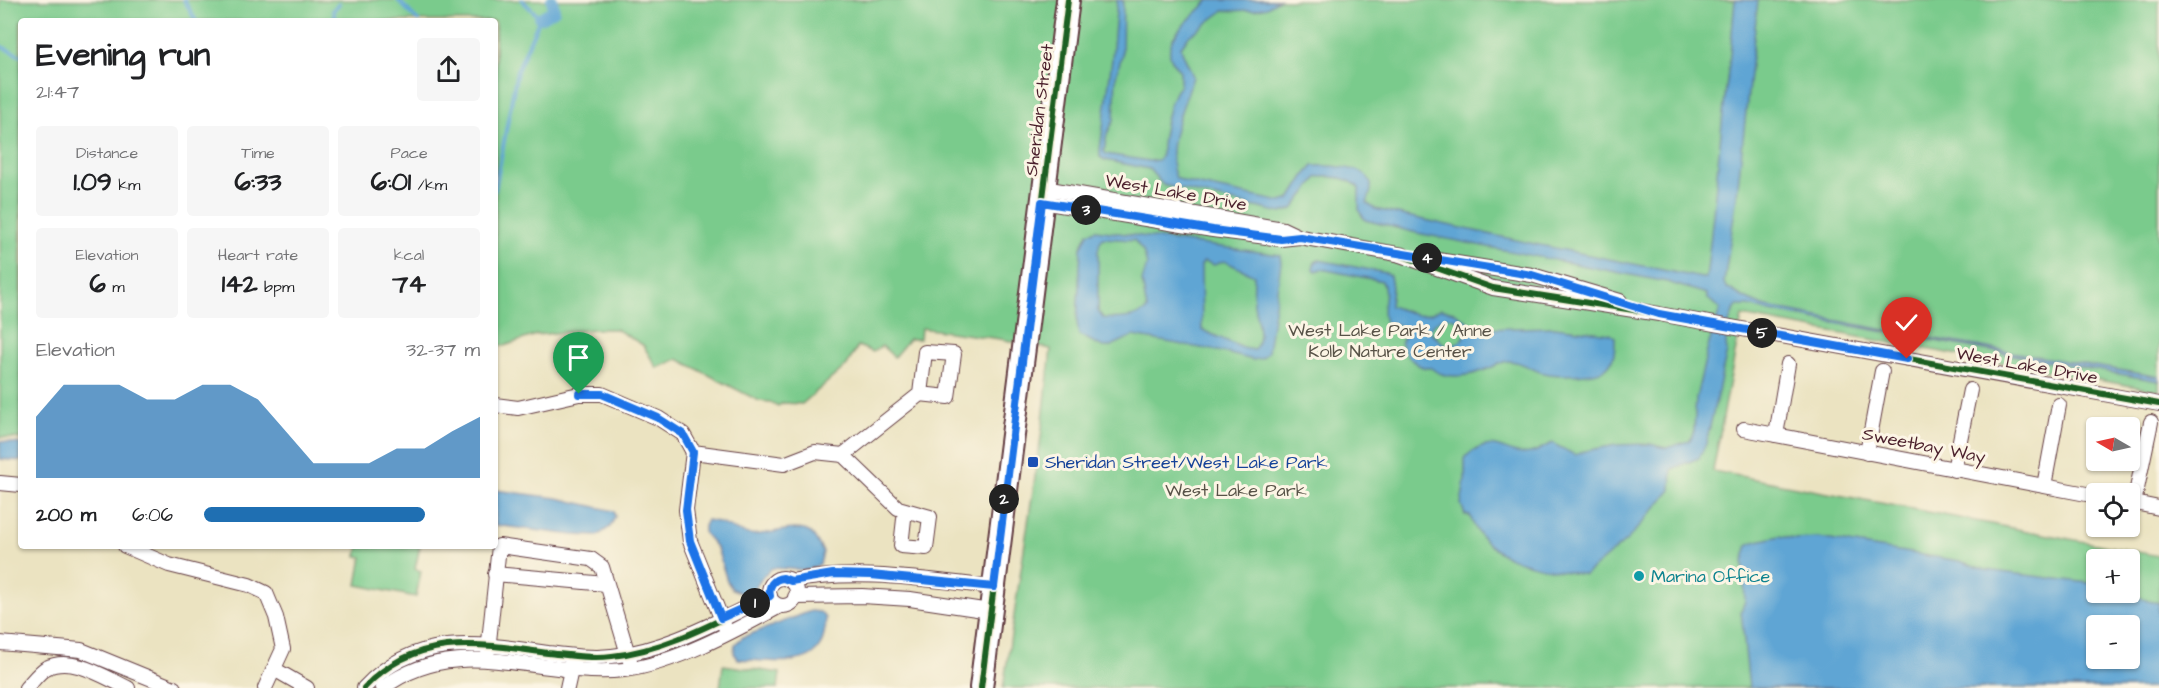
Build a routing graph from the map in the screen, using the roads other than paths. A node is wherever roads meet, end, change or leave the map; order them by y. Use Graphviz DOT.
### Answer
graph roads {
  1 [pos="1068,0"];
  2 [pos="1043,195"];
  3 [pos="1397,254"];
  4 [pos="1496,269"];
  5 [pos="1493,288"];
  6 [pos="1659,314"];
  7 [pos="1788,364"];
  8 [pos="1882,371"];
  9 [pos="1970,390"];
  10 [pos="920,394"];
  11 [pos="2159,404"];
  12 [pos="498,405"];
  13 [pos="2059,405"];
  14 [pos="2151,422"];
  15 [pos="1744,429"];
  16 [pos="1776,435"];
  17 [pos="693,452"];
  18 [pos="1867,453"];
  19 [pos="843,455"];
  20 [pos="1954,470"];
  21 [pos="0,483"];
  22 [pos="2137,483"];
  23 [pos="18,485"];
  24 [pos="2044,486"];
  25 [pos="2086,494"];
  26 [pos="2140,504"];
  27 [pos="2159,508"];
  28 [pos="905,510"];
  29 [pos="132,549"];
  30 [pos="495,574"];
  31 [pos="791,581"];
  32 [pos="606,584"];
  33 [pos="994,587"];
  34 [pos="795,597"];
  35 [pos="775,601"];
  36 [pos="990,611"];
  37 [pos="721,618"];
  38 [pos="728,633"];
  39 [pos="676,640"];
  40 [pos="0,643"];
  41 [pos="489,645"];
  42 [pos="628,654"];
  43 [pos="682,654"];
  44 [pos="487,660"];
  45 [pos="572,663"];
  46 [pos="632,668"];
  47 [pos="274,669"];
  48 [pos="303,687"];
  49 [pos="26,688"];
  50 [pos="128,688"];
  51 [pos="174,688"];
  52 [pos="265,688"];
  53 [pos="364,688"];
  54 [pos="383,688"];
  55 [pos="567,688"];
  56 [pos="981,688"];
  1 -- 2 [label="main road, Sheridan Street"];
  2 -- 3 [label="street, West Lake Drive"];
  2 -- 33 [label="main road, Sheridan Street"];
  3 -- 4 [label="street, West Lake Drive"];
  3 -- 5 [label="street, West Lake Drive"];
  4 -- 5 [label="street"];
  4 -- 6 [label="street, West Lake Drive"];
  5 -- 6 [label="street, West Lake Drive"];
  6 -- 11 [label="street, West Lake Drive"];
  7 -- 16 [label="street"];
  8 -- 18 [label="street"];
  9 -- 20 [label="street"];
  10 -- 19 [label="street"];
  12 -- 17 [label="street"];
  13 -- 24 [label="street"];
  14 -- 22 [label="street"];
  15 -- 16 [label="street, Sweetbay Way"];
  16 -- 18 [label="street, Sweetbay Way"];
  17 -- 19 [label="street"];
  17 -- 37 [label="street"];
  18 -- 20 [label="street, Sweetbay Way"];
  19 -- 28 [label="street"];
  20 -- 24 [label="street, Sweetbay Way"];
  21 -- 23 [label="street"];
  24 -- 25 [label="street, Sweetbay Way"];
  26 -- 27 [label="street"];
  29 -- 47 [label="street"];
  30 -- 32 [label="street"];
  30 -- 32 [label="street"];
  30 -- 41 [label="street"];
  31 -- 33 [label="street"];
  31 -- 34 [label="street"];
  31 -- 35 [label="street"];
  32 -- 42 [label="street"];
  33 -- 36 [label="main road, Sheridan Street"];
  34 -- 35 [label="street"];
  34 -- 36 [label="street"];
  35 -- 37 [label="street"];
  35 -- 38 [label="street"];
  36 -- 56 [label="main road, Sheridan Street"];
  37 -- 38 [label="street"];
  37 -- 39 [label="street"];
  38 -- 43 [label="street"];
  39 -- 42 [label="street"];
  39 -- 43 [label="street"];
  40 -- 51 [label="street"];
  41 -- 44 [label="street"];
  41 -- 45 [label="street"];
  41 -- 53 [label="street"];
  42 -- 45 [label="street"];
  42 -- 46 [label="street"];
  43 -- 46 [label="street"];
  44 -- 45 [label="street"];
  44 -- 54 [label="street"];
  45 -- 46 [label="street"];
  45 -- 55 [label="street"];
  47 -- 48 [label="street"];
  47 -- 52 [label="street"];
  49 -- 50 [label="street"];
}
